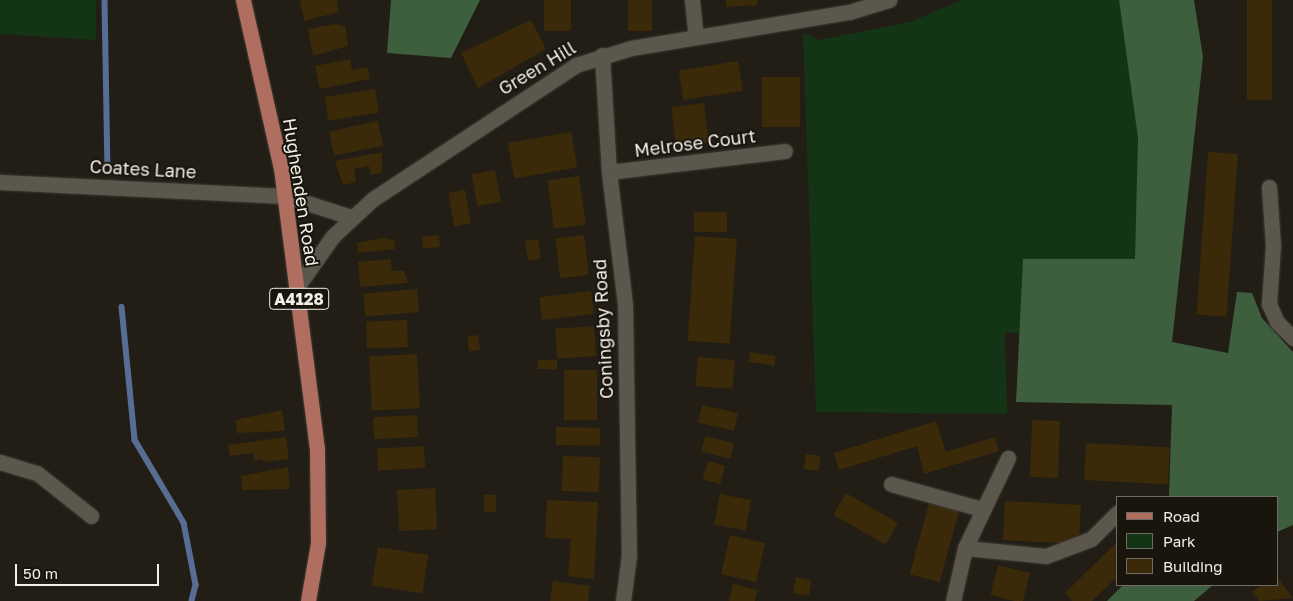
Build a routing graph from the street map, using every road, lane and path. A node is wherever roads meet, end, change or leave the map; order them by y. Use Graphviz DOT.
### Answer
graph roads {
  1 [pos="243,0"];
  2 [pos="692,0"];
  3 [pos="889,0"];
  4 [pos="696,36"];
  5 [pos="602,55"];
  6 [pos="786,150"];
  7 [pos="609,172"];
  8 [pos="0,182"];
  9 [pos="1269,187"];
  10 [pos="285,196"];
  11 [pos="351,217"];
  12 [pos="297,286"];
  13 [pos="1293,338"];
  14 [pos="1008,458"];
  15 [pos="0,462"];
  16 [pos="891,484"];
  17 [pos="982,509"];
  18 [pos="1116,514"];
  19 [pos="92,516"];
  20 [pos="965,548"];
  21 [pos="308,601"];
  22 [pos="623,601"];
  23 [pos="953,601"];
  1 -- 10 [label="main road, Hughenden Road / A4128"];
  2 -- 4 [label="street"];
  3 -- 4 [label="street, Green Hill"];
  4 -- 5 [label="street, Green Hill"];
  5 -- 7 [label="street, Coningsby Road"];
  5 -- 11 [label="street, Green Hill"];
  6 -- 7 [label="street, Melrose Court"];
  7 -- 22 [label="street, Coningsby Road"];
  8 -- 10 [label="street, Coates Lane"];
  9 -- 13 [label="street"];
  10 -- 11 [label="street, Coates Lane"];
  10 -- 12 [label="main road, Hughenden Road / A4128"];
  11 -- 12 [label="street, Green Hill"];
  12 -- 21 [label="main road, Hughenden Road / A4128"];
  14 -- 17 [label="street"];
  15 -- 19 [label="street"];
  16 -- 17 [label="street"];
  17 -- 20 [label="street"];
  18 -- 20 [label="street"];
  20 -- 23 [label="street"];
}
